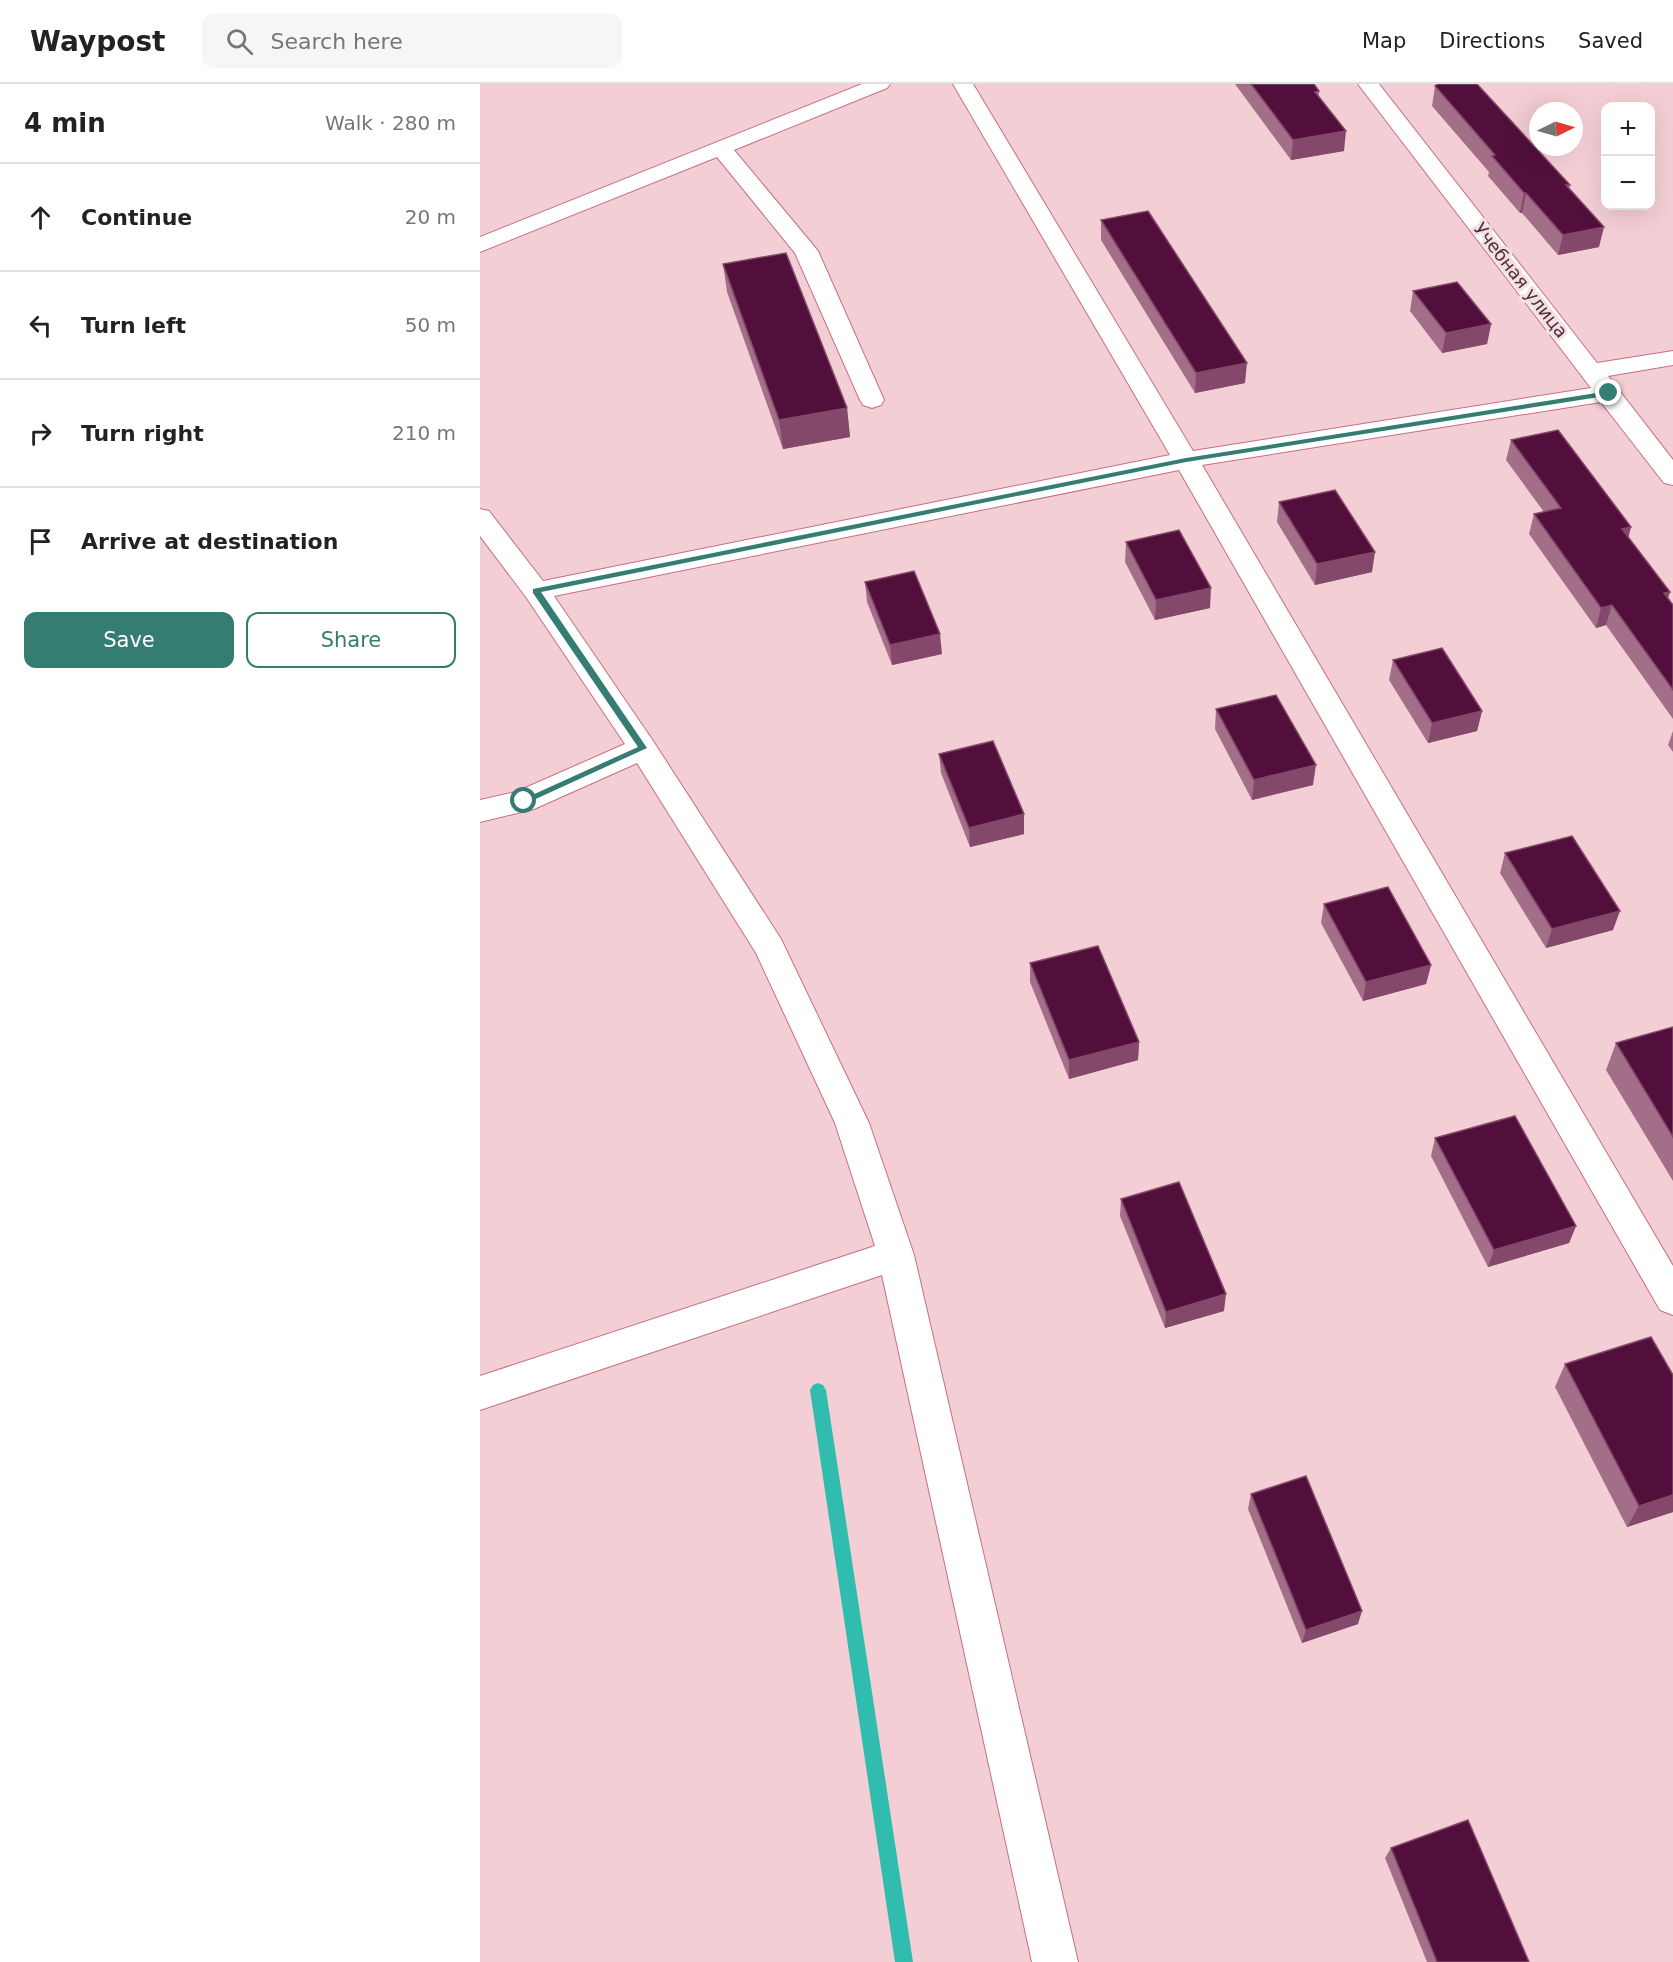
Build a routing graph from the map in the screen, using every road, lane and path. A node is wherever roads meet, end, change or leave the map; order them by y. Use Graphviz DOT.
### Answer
graph roads {
  1 [pos="880,84"];
  2 [pos="963,84"];
  3 [pos="1368,84"];
  4 [pos="721,148"];
  5 [pos="480,245"];
  6 [pos="1673,358"];
  7 [pos="1593,371"];
  8 [pos="1609,393"];
  9 [pos="872,400"];
  10 [pos="1186,460"];
  11 [pos="1673,477"];
  12 [pos="480,517"];
  13 [pos="536,591"];
  14 [pos="643,748"];
  15 [pos="480,811"];
  16 [pos="896,1255"];
  17 [pos="1673,1299"];
  18 [pos="480,1393"];
  19 [pos="1055,1962"];
  1 -- 4 [label="street"];
  2 -- 10 [label="street"];
  3 -- 7 [label="street, Учебная улица"];
  4 -- 5 [label="street"];
  4 -- 9 [label="street"];
  6 -- 7 [label="street"];
  7 -- 8 [label="street, Учебная улица"];
  8 -- 10 [label="street"];
  8 -- 11 [label="street, Учебная улица"];
  10 -- 13 [label="street"];
  10 -- 17 [label="street"];
  12 -- 13 [label="street"];
  13 -- 14 [label="street"];
  14 -- 15 [label="street"];
  14 -- 16 [label="street"];
  16 -- 18 [label="street"];
  16 -- 19 [label="street"];
}
